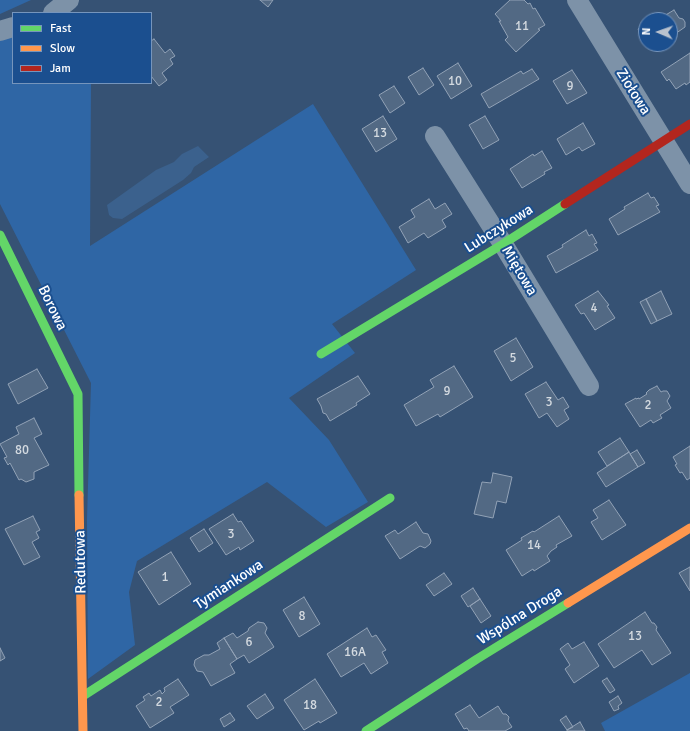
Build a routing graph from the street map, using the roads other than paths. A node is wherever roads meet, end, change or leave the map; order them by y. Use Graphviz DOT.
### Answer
graph roads {
  1 [pos="69,0"];
  2 [pos="577,0"];
  3 [pos="54,12"];
  4 [pos="12,27"];
  5 [pos="0,31"];
  6 [pos="690,124"];
  7 [pos="435,136"];
  8 [pos="664,141"];
  9 [pos="690,184"];
  10 [pos="0,235"];
  11 [pos="503,244"];
  12 [pos="321,354"];
  13 [pos="589,386"];
  14 [pos="78,394"];
  15 [pos="390,498"];
  16 [pos="690,528"];
  17 [pos="83,696"];
  18 [pos="83,731"];
  19 [pos="366,731"];
  1 -- 3 [label="street"];
  2 -- 8 [label="street, Ziołowa"];
  4 -- 5 [label="street"];
  6 -- 8 [label="street, Lubczykowa"];
  7 -- 11 [label="street, Miętowa"];
  8 -- 9 [label="street, Ziołowa"];
  8 -- 11 [label="street, Lubczykowa"];
  10 -- 14 [label="street, Borowa"];
  11 -- 12 [label="street, Lubczykowa"];
  11 -- 13 [label="street, Miętowa"];
  14 -- 17 [label="street, Redutowa"];
  15 -- 17 [label="street, Tymiankowa"];
  16 -- 19 [label="street, Wspólna Droga"];
  17 -- 18 [label="street, Redutowa"];
}
